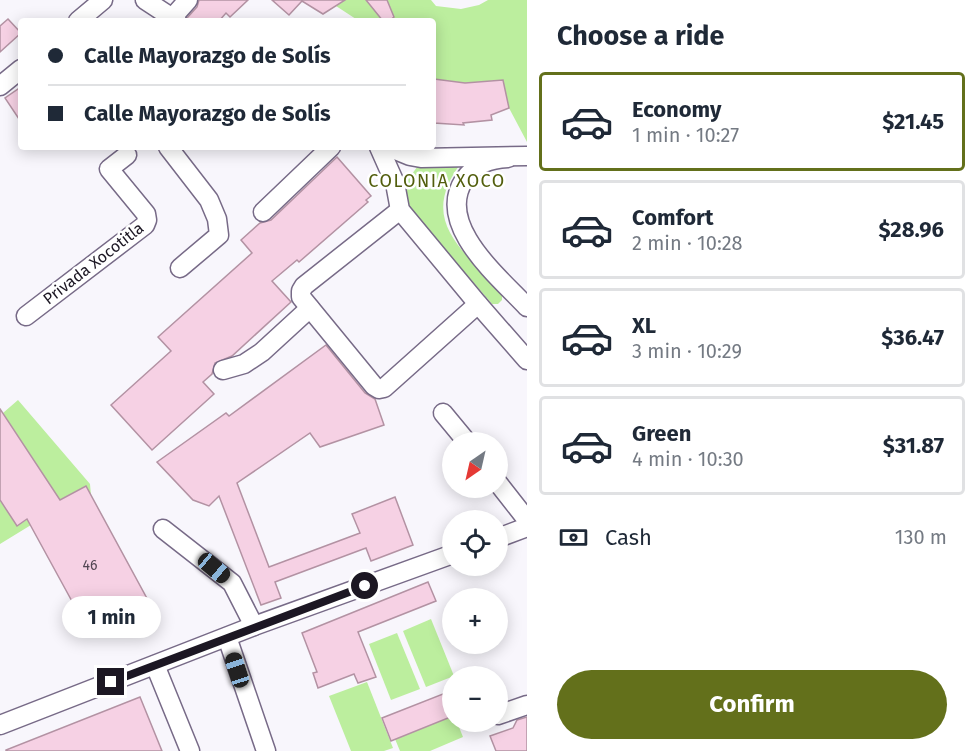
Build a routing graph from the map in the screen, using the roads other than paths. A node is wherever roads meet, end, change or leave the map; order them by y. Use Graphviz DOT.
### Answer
graph roads {
  1 [pos="103,0"];
  2 [pos="145,0"];
  3 [pos="188,0"];
  4 [pos="82,18"];
  5 [pos="173,18"];
  6 [pos="176,18"];
  7 [pos="18,71"];
  8 [pos="0,86"];
  9 [pos="130,150"];
  10 [pos="170,150"];
  11 [pos="328,150"];
  12 [pos="380,150"];
  13 [pos="395,150"];
  14 [pos="410,156"];
  15 [pos="527,156"];
  16 [pos="508,158"];
  17 [pos="395,183"];
  18 [pos="400,210"];
  19 [pos="263,212"];
  20 [pos="180,268"];
  21 [pos="478,304"];
  22 [pos="527,307"];
  23 [pos="310,308"];
  24 [pos="26,316"];
  25 [pos="527,360"];
  26 [pos="223,370"];
  27 [pos="443,413"];
  28 [pos="458,432"];
  29 [pos="508,496"];
  30 [pos="527,520"];
  31 [pos="527,527"];
  32 [pos="163,529"];
  33 [pos="508,534"];
  34 [pos="442,558"];
  35 [pos="254,626"];
  36 [pos="227,637"];
  37 [pos="155,665"];
  38 [pos="527,705"];
  39 [pos="508,712"];
  40 [pos="0,725"];
  41 [pos="190,751"];
  42 [pos="266,751"];
  1 -- 4 [label="street"];
  2 -- 5 [label="street"];
  3 -- 6 [label="street"];
  7 -- 8 [label="street"];
  9 -- 24 [label="street, Privada Xocotitla"];
  10 -- 20 [label="street"];
  11 -- 19 [label="street"];
  12 -- 17 [label="street"];
  13 -- 14 [label="street"];
  14 -- 16 [label="street"];
  14 -- 17 [label="street"];
  15 -- 16 [label="street"];
  16 -- 22 [label="street"];
  17 -- 18 [label="street"];
  18 -- 21 [label="street"];
  18 -- 23 [label="street"];
  21 -- 23 [label="street"];
  21 -- 25 [label="street"];
  23 -- 26 [label="street"];
  27 -- 28 [label="street"];
  29 -- 30 [label="street"];
  31 -- 33 [label="street"];
  32 -- 35 [label="street"];
  34 -- 35 [label="street"];
  35 -- 36 [label="street"];
  36 -- 37 [label="street"];
  36 -- 42 [label="street"];
  37 -- 40 [label="street"];
  37 -- 41 [label="street"];
  38 -- 39 [label="street"];
}
